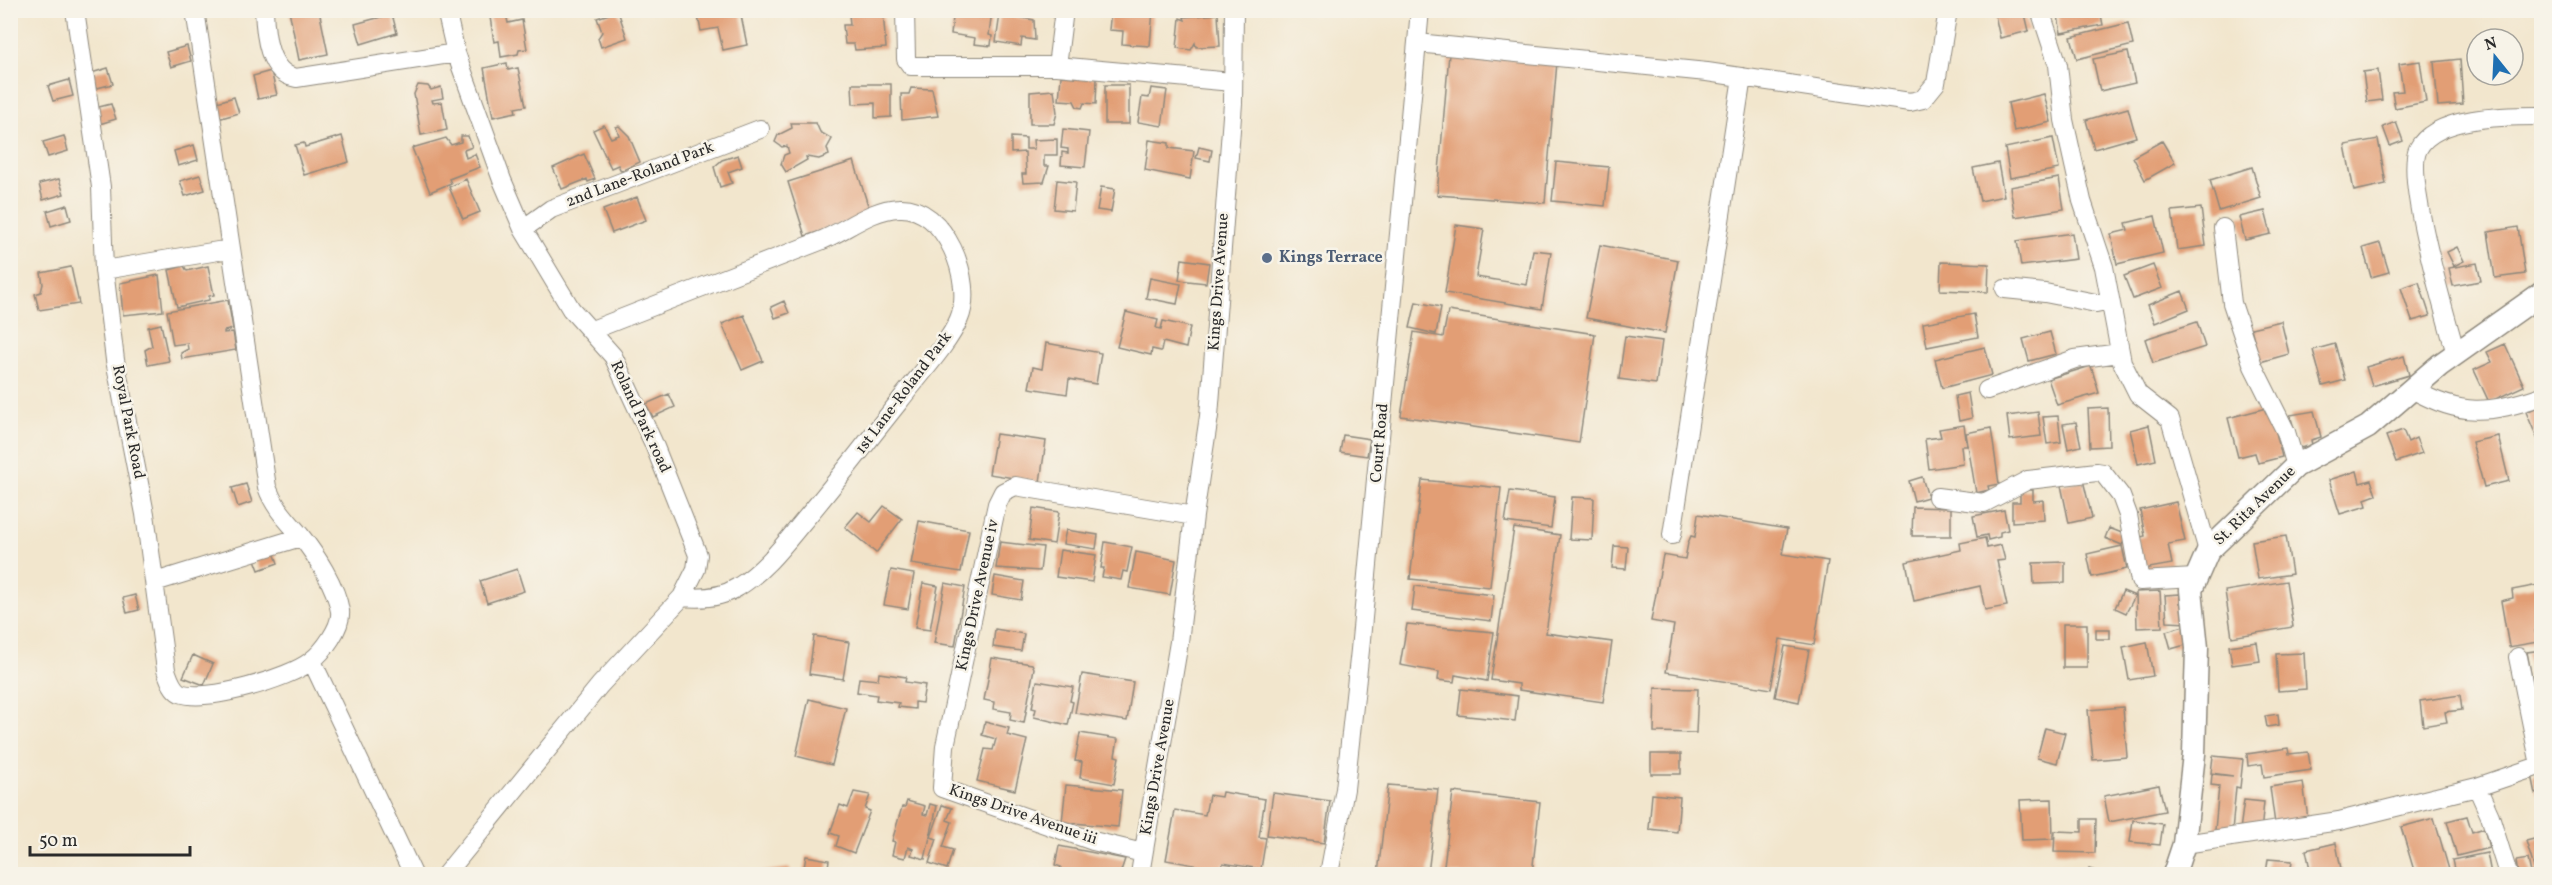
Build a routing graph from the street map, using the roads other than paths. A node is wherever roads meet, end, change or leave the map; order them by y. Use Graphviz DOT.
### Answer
graph roads {
  1 [pos="75,10"];
  2 [pos="195,10"];
  3 [pos="264,10"];
  4 [pos="446,10"];
  5 [pos="905,10"];
  6 [pos="1064,10"];
  7 [pos="1234,10"];
  8 [pos="1420,10"];
  9 [pos="1948,10"];
  10 [pos="2042,16"];
  11 [pos="1417,43"];
  12 [pos="456,53"];
  13 [pos="1057,66"];
  14 [pos="1742,77"];
  15 [pos="1232,82"];
  16 [pos="2541,116"];
  17 [pos="760,129"];
  18 [pos="2223,228"];
  19 [pos="523,229"];
  20 [pos="230,249"];
  21 [pos="104,270"];
  22 [pos="2004,289"];
  23 [pos="2541,293"];
  24 [pos="2110,300"];
  25 [pos="592,330"];
  26 [pos="2120,353"];
  27 [pos="2456,354"];
  28 [pos="2412,389"];
  29 [pos="1987,390"];
  30 [pos="2541,396"];
  31 [pos="2296,466"];
  32 [pos="1937,497"];
  33 [pos="1194,516"];
  34 [pos="1672,535"];
  35 [pos="301,537"];
  36 [pos="2208,551"];
  37 [pos="2195,578"];
  38 [pos="155,582"];
  39 [pos="682,597"];
  40 [pos="2518,657"];
  41 [pos="312,661"];
  42 [pos="945,746"];
  43 [pos="2541,765"];
  44 [pos="2477,787"];
  45 [pos="2184,844"];
  46 [pos="1143,853"];
  47 [pos="413,874"];
  48 [pos="446,874"];
  49 [pos="1140,874"];
  50 [pos="1329,874"];
  51 [pos="2174,874"];
  52 [pos="2508,874"];
  1 -- 21 [label="street, Royal Park Road"];
  2 -- 20 [label="street, Royal Park Road"];
  3 -- 12 [label="street"];
  4 -- 12 [label="street, Roland Park road"];
  5 -- 13 [label="street"];
  6 -- 13 [label="street"];
  7 -- 15 [label="street, Kings Drive Avenue"];
  8 -- 11 [label="street, Court Road"];
  9 -- 14 [label="street"];
  10 -- 24 [label="street"];
  11 -- 14 [label="street"];
  11 -- 50 [label="street, Court Road"];
  12 -- 19 [label="street, Roland Park road"];
  13 -- 15 [label="street"];
  14 -- 34 [label="street"];
  15 -- 33 [label="street, Kings Drive Avenue"];
  16 -- 27 [label="street"];
  17 -- 19 [label="street, 2nd Lane-Roland Park"];
  18 -- 31 [label="street"];
  19 -- 25 [label="street, Roland Park road"];
  20 -- 21 [label="street"];
  20 -- 35 [label="street, Royal Park Road"];
  21 -- 38 [label="street, Royal Park Road"];
  22 -- 24 [label="street"];
  23 -- 27 [label="street, St. Rita Avenue"];
  24 -- 26 [label="street"];
  25 -- 39 [label="street, Roland Park road"];
  25 -- 39 [label="street, 1st Lane-Roland Park"];
  26 -- 29 [label="street"];
  26 -- 36 [label="street"];
  27 -- 28 [label="street, St. Rita Avenue"];
  28 -- 30 [label="street"];
  28 -- 31 [label="street, St. Rita Avenue"];
  31 -- 36 [label="street, St. Rita Avenue"];
  32 -- 37 [label="street"];
  33 -- 42 [label="street, Kings Drive Avenue iv"];
  33 -- 46 [label="street, Kings Drive Avenue"];
  35 -- 38 [label="street"];
  35 -- 41 [label="street, Royal Park Road"];
  36 -- 37 [label="street, St. Rita Avenue"];
  37 -- 45 [label="street, St. Rita Avenue"];
  38 -- 41 [label="street, Royal Park Road"];
  39 -- 48 [label="street, Roland Park road"];
  40 -- 43 [label="street"];
  41 -- 47 [label="street"];
  42 -- 46 [label="street, Kings Drive Avenue iii"];
  43 -- 44 [label="street"];
  44 -- 45 [label="street"];
  44 -- 52 [label="street"];
  45 -- 51 [label="street, St. Rita Avenue"];
  46 -- 49 [label="street, Kings Drive Avenue"];
}
